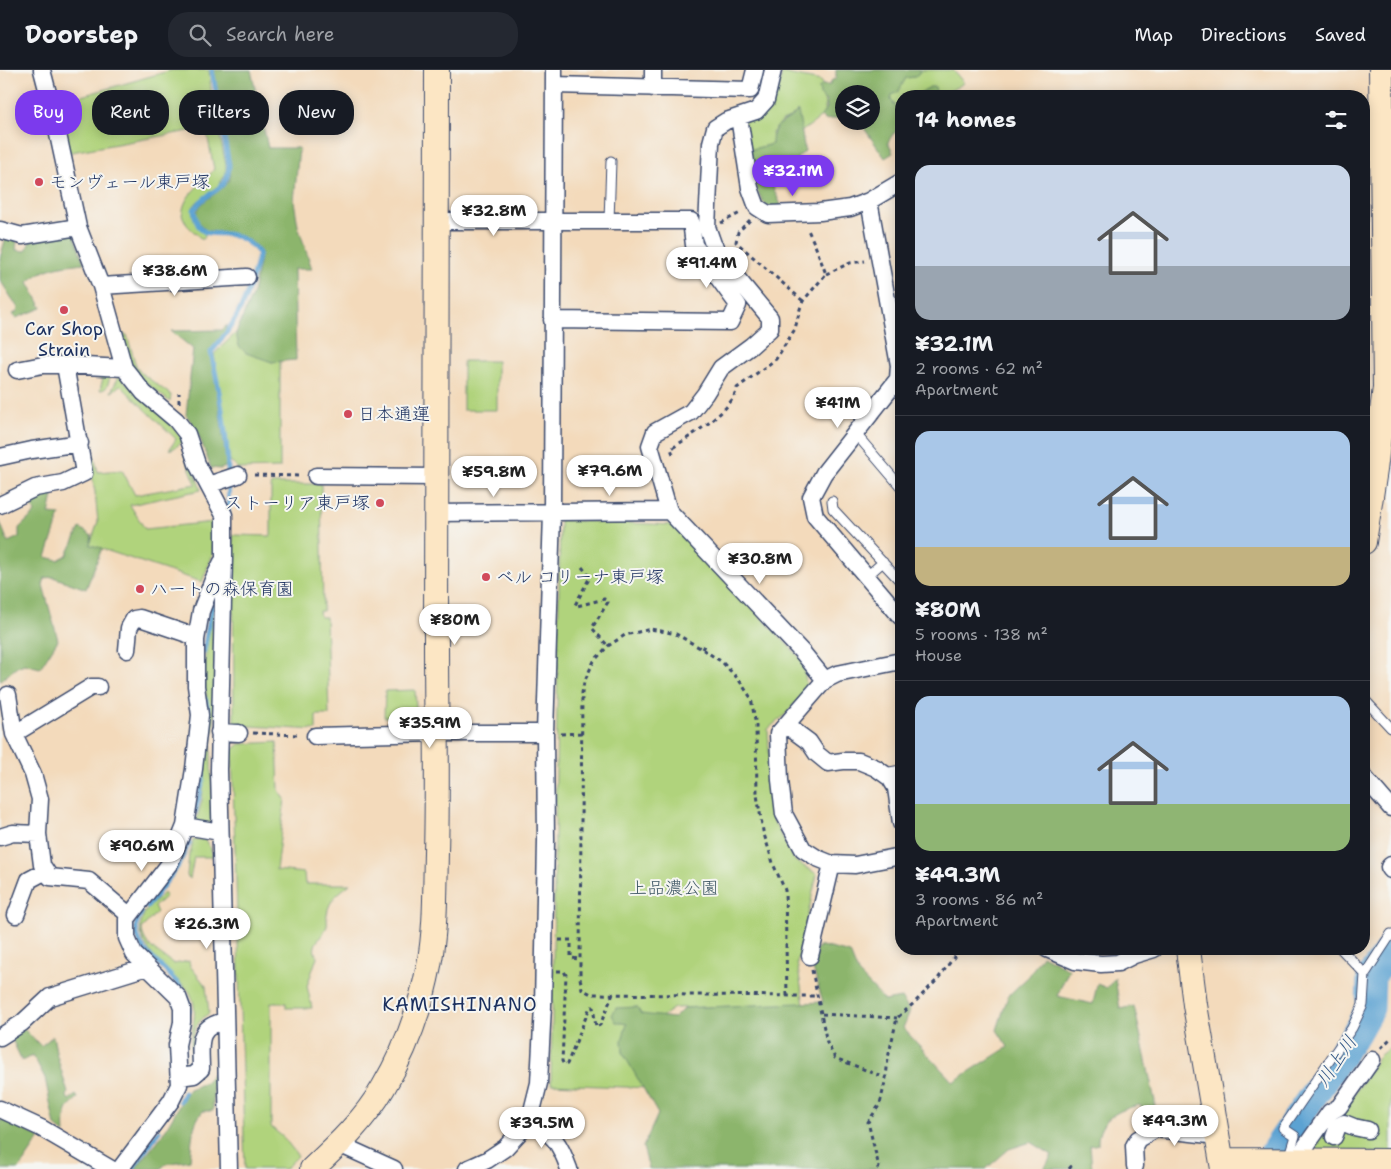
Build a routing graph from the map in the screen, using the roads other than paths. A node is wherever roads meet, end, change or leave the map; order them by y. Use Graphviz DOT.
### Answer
graph roads {
  1 [pos="42,70"];
  2 [pos="437,70"];
  3 [pos="653,70"];
  4 [pos="754,70"];
  5 [pos="773,70"];
  6 [pos="1381,70"];
  7 [pos="554,78"];
  8 [pos="653,88"];
  9 [pos="769,89"];
  10 [pos="750,90"];
  11 [pos="738,117"];
  12 [pos="1386,124"];
  13 [pos="611,161"];
  14 [pos="895,186"];
  15 [pos="1373,187"];
  16 [pos="869,201"];
  17 [pos="436,221"];
  18 [pos="552,221"];
  19 [pos="609,221"];
  20 [pos="78,227"];
  21 [pos="0,230"];
  22 [pos="1387,255"];
  23 [pos="247,277"];
  24 [pos="101,286"];
  25 [pos="552,320"];
  26 [pos="895,340"];
  27 [pos="65,365"];
  28 [pos="124,368"];
  29 [pos="17,370"];
  30 [pos="895,384"];
  31 [pos="1388,388"];
  32 [pos="855,433"];
  33 [pos="80,443"];
  34 [pos="0,457"];
  35 [pos="238,475"];
  36 [pos="316,476"];
  37 [pos="435,477"];
  38 [pos="895,480"];
  39 [pos="208,485"];
  40 [pos="1370,487"];
  41 [pos="832,501"];
  42 [pos="0,505"];
  43 [pos="669,512"];
  44 [pos="435,513"];
  45 [pos="552,513"];
  46 [pos="224,558"];
  47 [pos="883,562"];
  48 [pos="895,575"];
  49 [pos="866,577"];
  50 [pos="895,610"];
  51 [pos="196,637"];
  52 [pos="127,650"];
  53 [pos="895,662"];
  54 [pos="825,680"];
  55 [pos="98,687"];
  56 [pos="8,695"];
  57 [pos="1370,705"];
  58 [pos="786,724"];
  59 [pos="1391,728"];
  60 [pos="219,732"];
  61 [pos="239,733"];
  62 [pos="436,733"];
  63 [pos="551,733"];
  64 [pos="14,734"];
  65 [pos="315,736"];
  66 [pos="895,771"];
  67 [pos="883,774"];
  68 [pos="1370,784"];
  69 [pos="895,786"];
  70 [pos="1391,808"];
  71 [pos="185,826"];
  72 [pos="220,832"];
  73 [pos="38,834"];
  74 [pos="0,837"];
  75 [pos="895,857"];
  76 [pos="832,864"];
  77 [pos="1391,865"];
  78 [pos="1391,870"];
  79 [pos="46,871"];
  80 [pos="16,915"];
  81 [pos="129,915"];
  82 [pos="222,923"];
  83 [pos="190,925"];
  84 [pos="1391,934"];
  85 [pos="1060,955"];
  86 [pos="1122,955"];
  87 [pos="1189,955"];
  88 [pos="1347,955"];
  89 [pos="810,956"];
  90 [pos="147,967"];
  91 [pos="1365,974"];
  92 [pos="225,1021"];
  93 [pos="0,1037"];
  94 [pos="1372,1060"];
  95 [pos="178,1077"];
  96 [pos="0,1109"];
  97 [pos="530,1119"];
  98 [pos="1368,1130"];
  99 [pos="1218,1136"];
  100 [pos="1334,1137"];
  101 [pos="339,1144"];
  102 [pos="1290,1156"];
  103 [pos="1391,1161"];
  104 [pos="1222,1164"];
  105 [pos="1362,1165"];
  106 [pos="1135,1166"];
  107 [pos="111,1169"];
  108 [pos="120,1169"];
  109 [pos="229,1169"];
  110 [pos="312,1169"];
  111 [pos="394,1169"];
  112 [pos="467,1169"];
  113 [pos="569,1169"];
  1 -- 20 [label="street"];
  2 -- 17 [label="street"];
  3 -- 8 [label="street"];
  4 -- 10 [label="street"];
  5 -- 9 [label="street"];
  6 -- 12 [label="street"];
  7 -- 8 [label="street"];
  7 -- 18 [label="street"];
  8 -- 10 [label="street"];
  9 -- 10 [label="street"];
  9 -- 11 [label="street"];
  11 -- 16 [label="street"];
  11 -- 43 [label="street"];
  12 -- 15 [label="street"];
  13 -- 19 [label="lane"];
  14 -- 16 [label="street"];
  15 -- 22 [label="street"];
  16 -- 26 [label="street"];
  17 -- 18 [label="street"];
  17 -- 37 [label="street"];
  18 -- 19 [label="street"];
  18 -- 25 [label="street"];
  19 -- 25 [label="street"];
  20 -- 21 [label="street"];
  20 -- 24 [label="street"];
  22 -- 31 [label="street"];
  23 -- 24 [label="street"];
  24 -- 28 [label="street"];
  25 -- 45 [label="street"];
  27 -- 28 [label="street"];
  27 -- 29 [label="street"];
  27 -- 33 [label="street"];
  28 -- 39 [label="street"];
  30 -- 32 [label="street"];
  31 -- 40 [label="street"];
  32 -- 38 [label="lane"];
  32 -- 49 [label="street"];
  33 -- 34 [label="street"];
  33 -- 42 [label="street"];
  35 -- 39 [label="street"];
  36 -- 37 [label="street"];
  37 -- 44 [label="street"];
  39 -- 46 [label="street"];
  41 -- 47 [label="lane"];
  43 -- 45 [label="street"];
  43 -- 54 [label="street"];
  44 -- 45 [label="street"];
  44 -- 62 [label="street"];
  45 -- 63 [label="street"];
  46 -- 51 [label="street"];
  46 -- 60 [label="street"];
  47 -- 48 [label="lane"];
  47 -- 49 [label="lane"];
  49 -- 50 [label="street"];
  51 -- 52 [label="street"];
  51 -- 71 [label="street"];
  53 -- 54 [label="street"];
  54 -- 58 [label="street"];
  55 -- 64 [label="street"];
  56 -- 64 [label="street"];
  57 -- 59 [label="lane"];
  58 -- 67 [label="street"];
  58 -- 76 [label="street"];
  60 -- 61 [label="street"];
  60 -- 72 [label="street"];
  62 -- 63 [label="street"];
  62 -- 65 [label="street"];
  62 -- 101 [label="street"];
  63 -- 97 [label="street"];
  64 -- 73 [label="street"];
  66 -- 67 [label="lane"];
  67 -- 69 [label="street"];
  68 -- 70 [label="street"];
  71 -- 72 [label="street"];
  71 -- 81 [label="street"];
  72 -- 82 [label="street"];
  73 -- 74 [label="street"];
  73 -- 79 [label="street"];
  75 -- 76 [label="street"];
  76 -- 89 [label="street"];
  77 -- 78 [label="street"];
  79 -- 80 [label="street"];
  79 -- 81 [label="street"];
  81 -- 90 [label="street"];
  82 -- 83 [label="street"];
  82 -- 92 [label="street"];
  84 -- 91 [label="lane"];
  85 -- 86 [label="street"];
  87 -- 99 [label="street"];
  88 -- 91 [label="lane"];
  90 -- 93 [label="street"];
  90 -- 95 [label="street"];
  91 -- 102 [label="lane"];
  92 -- 95 [label="street"];
  92 -- 109 [label="street"];
  94 -- 102 [label="street"];
  95 -- 108 [label="street"];
  96 -- 107 [label="street"];
  97 -- 112 [label="street"];
  97 -- 113 [label="street"];
  98 -- 100 [label="street"];
  99 -- 104 [label="street"];
  99 -- 106 [label="street"];
  101 -- 110 [label="street"];
  101 -- 111 [label="street"];
  102 -- 104 [label="street"];
  102 -- 105 [label="street"];
  103 -- 105 [label="street"];
}
